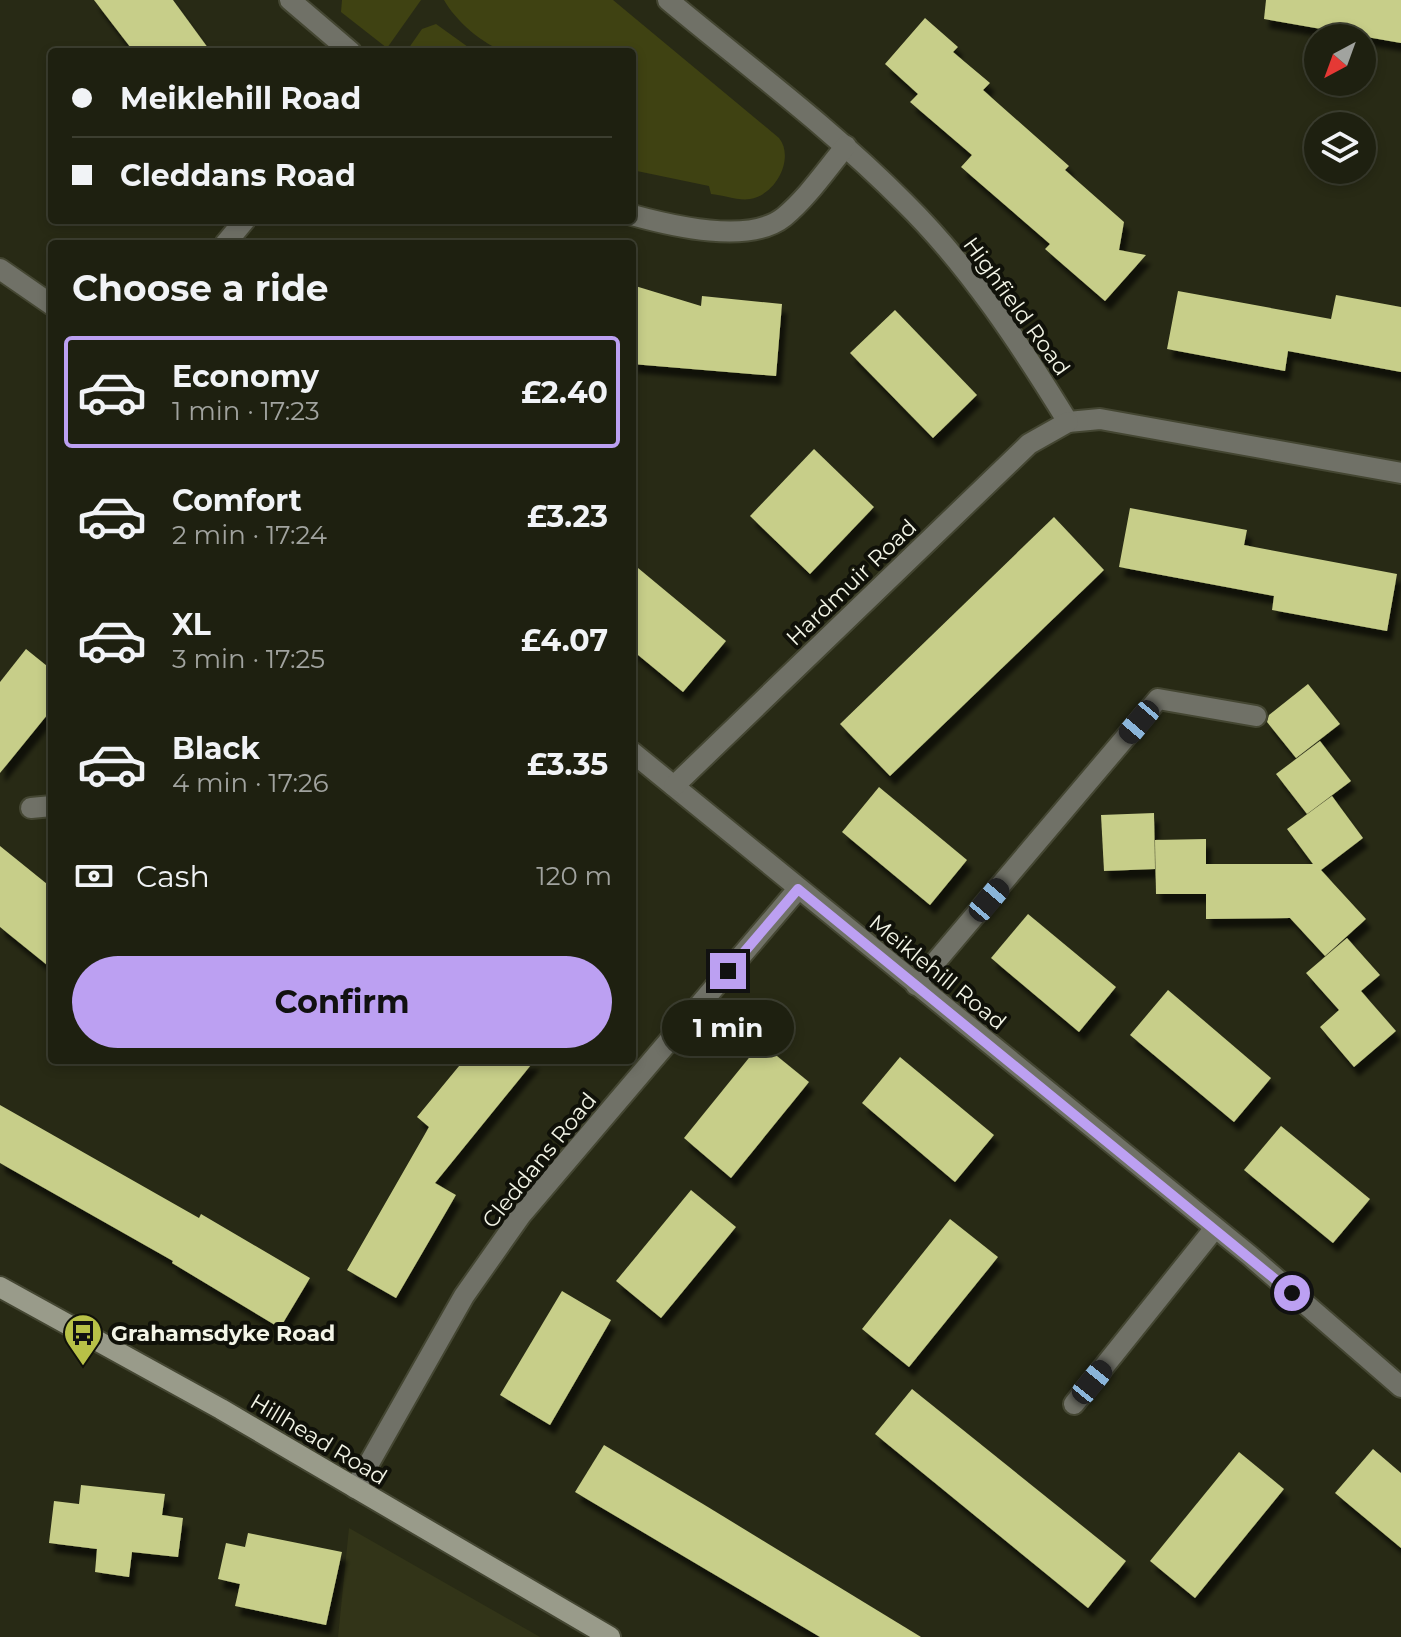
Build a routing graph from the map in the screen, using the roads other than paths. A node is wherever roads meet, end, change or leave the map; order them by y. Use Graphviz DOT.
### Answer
graph roads {
  1 [pos="290,0"];
  2 [pos="668,0"];
  3 [pos="346,48"];
  4 [pos="846,146"];
  5 [pos="636,216"];
  6 [pos="242,224"];
  7 [pos="228,240"];
  8 [pos="0,269"];
  9 [pos="48,302"];
  10 [pos="1068,422"];
  11 [pos="1401,473"];
  12 [pos="1256,716"];
  13 [pos="636,755"];
  14 [pos="674,786"];
  15 [pos="798,889"];
  16 [pos="916,985"];
  17 [pos="1215,1228"];
  18 [pos="0,1287"];
  19 [pos="1401,1387"];
  20 [pos="1074,1404"];
  21 [pos="355,1488"];
  22 [pos="610,1637"];
  1 -- 3 [label="street"];
  2 -- 4 [label="street, Highfield Road"];
  4 -- 5 [label="street"];
  4 -- 10 [label="street, Highfield Road"];
  6 -- 7 [label="street"];
  8 -- 9 [label="street"];
  10 -- 11 [label="street"];
  10 -- 14 [label="street, Hardmuir Road"];
  12 -- 16 [label="street"];
  13 -- 14 [label="street, Meiklehill Road"];
  14 -- 15 [label="street, Meiklehill Road"];
  15 -- 16 [label="street, Meiklehill Road"];
  15 -- 21 [label="street, Cleddans Road"];
  16 -- 17 [label="street, Meiklehill Road"];
  17 -- 19 [label="street, Meiklehill Road"];
  17 -- 20 [label="street"];
  18 -- 21 [label="street, Hillhead Road"];
  21 -- 22 [label="street, Hillhead Road"];
}
